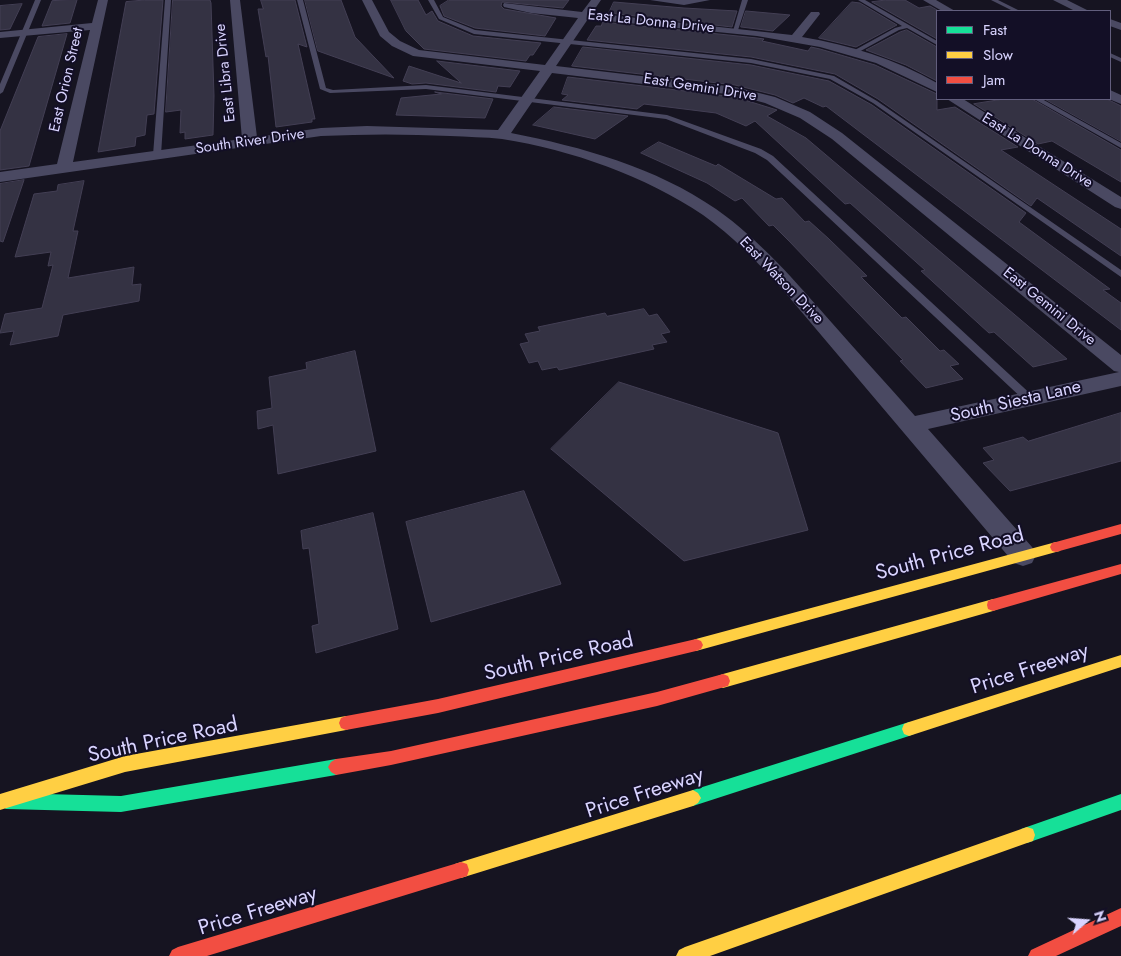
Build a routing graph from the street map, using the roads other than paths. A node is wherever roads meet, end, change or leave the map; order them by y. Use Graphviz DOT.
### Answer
graph roads {
  1 [pos="38,0"];
  2 [pos="103,0"];
  3 [pos="168,0"];
  4 [pos="235,0"];
  5 [pos="300,0"];
  6 [pos="367,0"];
  7 [pos="431,0"];
  8 [pos="596,0"];
  9 [pos="653,0"];
  10 [pos="707,0"];
  11 [pos="745,0"];
  12 [pos="861,0"];
  13 [pos="928,0"];
  14 [pos="994,0"];
  15 [pos="1058,0"];
  16 [pos="508,5"];
  17 [pos="948,10"];
  18 [pos="1015,10"];
  19 [pos="1082,10"];
  20 [pos="815,14"];
  21 [pos="586,16"];
  22 [pos="96,26"];
  23 [pos="908,26"];
  24 [pos="735,30"];
  25 [pos="24,33"];
  26 [pos="0,35"];
  27 [pos="795,38"];
  28 [pos="567,41"];
  29 [pos="936,42"];
  30 [pos="854,52"];
  31 [pos="548,68"];
  32 [pos="936,87"];
  33 [pos="0,92"];
  34 [pos="527,99"];
  35 [pos="956,100"];
  36 [pos="1039,100"];
  37 [pos="502,135"];
  38 [pos="250,142"];
  39 [pos="1121,146"];
  40 [pos="156,155"];
  41 [pos="64,168"];
  42 [pos="0,177"];
  43 [pos="1121,204"];
  44 [pos="1121,274"];
  45 [pos="1121,366"];
  46 [pos="1121,379"];
  47 [pos="1030,399"];
  48 [pos="911,426"];
  49 [pos="1121,529"];
  50 [pos="1023,555"];
  51 [pos="1121,569"];
  52 [pos="1121,660"];
  53 [pos="3,801"];
  54 [pos="1121,802"];
  55 [pos="1121,917"];
  56 [pos="178,956"];
  57 [pos="685,956"];
  58 [pos="1037,956"];
  1 -- 25 [label="lane"];
  2 -- 22 [label="street, East Orion Street"];
  3 -- 40 [label="lane"];
  4 -- 38 [label="street, East Libra Drive"];
  5 -- 34 [label="lane"];
  6 -- 31 [label="street, East Gemini Drive"];
  7 -- 28 [label="lane"];
  8 -- 21 [label="street"];
  9 -- 10 [label="lane"];
  11 -- 24 [label="lane"];
  12 -- 23 [label="lane"];
  13 -- 17 [label="street"];
  14 -- 18 [label="lane"];
  15 -- 19 [label="street"];
  16 -- 21 [label="street, East La Donna Drive"];
  20 -- 27 [label="street"];
  21 -- 24 [label="street, East La Donna Drive"];
  21 -- 28 [label="street"];
  22 -- 25 [label="street"];
  22 -- 41 [label="street, East Orion Street"];
  23 -- 29 [label="lane"];
  23 -- 30 [label="lane"];
  24 -- 27 [label="street, East La Donna Drive"];
  25 -- 26 [label="street"];
  25 -- 33 [label="lane"];
  27 -- 30 [label="street, East La Donna Drive"];
  28 -- 31 [label="street"];
  28 -- 44 [label="lane"];
  30 -- 32 [label="street, East La Donna Drive"];
  31 -- 34 [label="street"];
  31 -- 45 [label="street, East Gemini Drive"];
  34 -- 37 [label="street"];
  34 -- 47 [label="lane"];
  35 -- 43 [label="street, East La Donna Drive"];
  36 -- 39 [label="lane"];
  37 -- 38 [label="street, South River Drive"];
  37 -- 48 [label="street, East Watson Drive"];
  38 -- 40 [label="street, South River Drive"];
  40 -- 41 [label="street, South River Drive"];
  41 -- 42 [label="street, South River Drive"];
  46 -- 47 [label="street, South Siesta Lane"];
  47 -- 48 [label="street, South Siesta Lane"];
  48 -- 50 [label="street, East Watson Drive"];
  49 -- 50 [label="main road, South Price Road"];
  50 -- 53 [label="main road, South Price Road"];
  51 -- 53 [label="main road"];
  52 -- 56 [label="main road, Price Freeway"];
  54 -- 57 [label="main road"];
  55 -- 58 [label="main road"];
}
